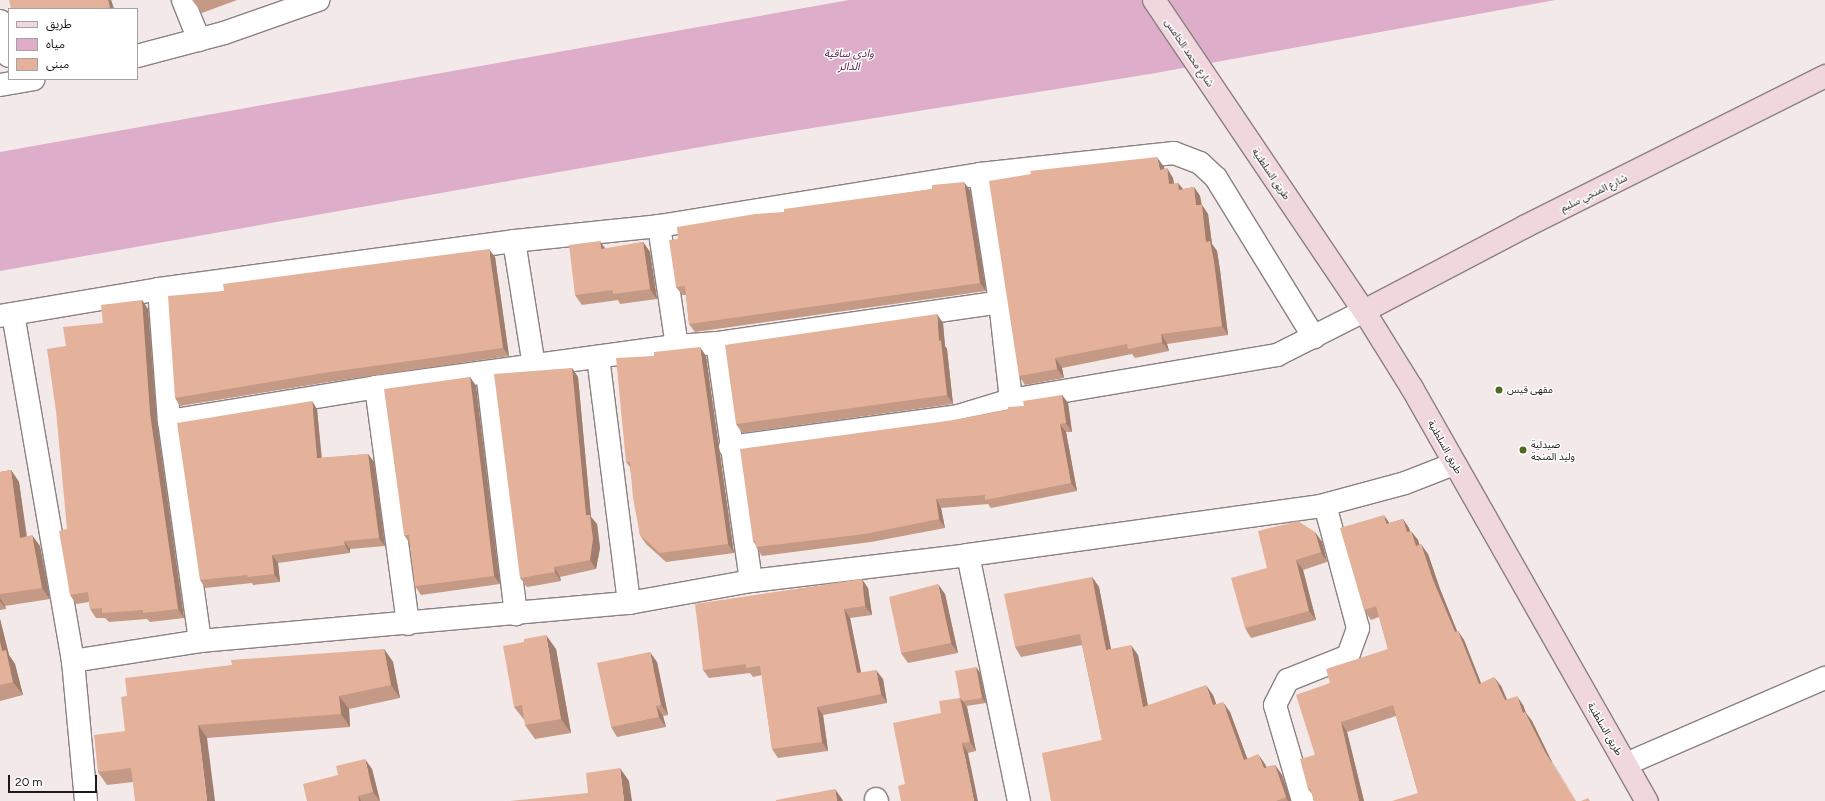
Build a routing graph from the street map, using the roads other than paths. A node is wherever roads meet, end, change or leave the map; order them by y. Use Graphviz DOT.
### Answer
graph roads {
  1 [pos="183,0"];
  2 [pos="318,0"];
  3 [pos="1154,0"];
  4 [pos="0,21"];
  5 [pos="199,40"];
  6 [pos="8,52"];
  7 [pos="138,56"];
  8 [pos="1825,76"];
  9 [pos="1224,105"];
  10 [pos="980,174"];
  11 [pos="659,226"];
  12 [pos="514,241"];
  13 [pos="159,290"];
  14 [pos="1000,302"];
  15 [pos="1364,311"];
  16 [pos="7,315"];
  17 [pos="1314,337"];
  18 [pos="717,343"];
  19 [pos="677,346"];
  20 [pos="598,358"];
  21 [pos="534,366"];
  22 [pos="487,372"];
  23 [pos="376,387"];
  24 [pos="1012,400"];
  25 [pos="169,421"];
  26 [pos="730,446"];
  27 [pos="1454,464"];
  28 [pos="1325,505"];
  29 [pos="968,555"];
  30 [pos="751,581"];
  31 [pos="629,603"];
  32 [pos="516,614"];
  33 [pos="408,624"];
  34 [pos="200,641"];
  35 [pos="73,661"];
  36 [pos="1825,678"];
  37 [pos="1626,764"];
  38 [pos="86,801"];
  39 [pos="1019,801"];
  40 [pos="1303,801"];
  41 [pos="1647,801"];
  1 -- 5 [label="street"];
  2 -- 5 [label="street"];
  3 -- 9 [label="main road, شارع محمد الخامس"];
  4 -- 6 [label="street"];
  5 -- 7 [label="street"];
  8 -- 15 [label="main road, شارع المنجي سليم"];
  9 -- 15 [label="main road, طريق السلطنية"];
  10 -- 11 [label="street"];
  10 -- 14 [label="street"];
  10 -- 17 [label="street"];
  11 -- 12 [label="street"];
  11 -- 19 [label="street"];
  12 -- 13 [label="street"];
  12 -- 21 [label="street"];
  13 -- 16 [label="street"];
  13 -- 25 [label="street"];
  14 -- 18 [label="street"];
  14 -- 24 [label="street"];
  15 -- 17 [label="street"];
  15 -- 27 [label="main road, طريق السلطنية"];
  16 -- 35 [label="street"];
  17 -- 24 [label="street"];
  18 -- 19 [label="street"];
  18 -- 26 [label="street"];
  19 -- 20 [label="street"];
  20 -- 21 [label="street"];
  20 -- 31 [label="street"];
  21 -- 22 [label="street"];
  22 -- 23 [label="street"];
  22 -- 32 [label="street"];
  23 -- 25 [label="street"];
  23 -- 33 [label="street"];
  24 -- 26 [label="street"];
  25 -- 34 [label="street"];
  26 -- 30 [label="street"];
  27 -- 28 [label="street"];
  27 -- 37 [label="main road, طريق السلطنية"];
  28 -- 29 [label="street"];
  28 -- 40 [label="street"];
  29 -- 30 [label="street"];
  29 -- 39 [label="street"];
  30 -- 31 [label="street"];
  31 -- 32 [label="street"];
  32 -- 33 [label="street"];
  33 -- 34 [label="street"];
  34 -- 35 [label="street"];
  35 -- 38 [label="street"];
  36 -- 37 [label="street"];
  37 -- 41 [label="main road, طريق السلطنية"];
}
